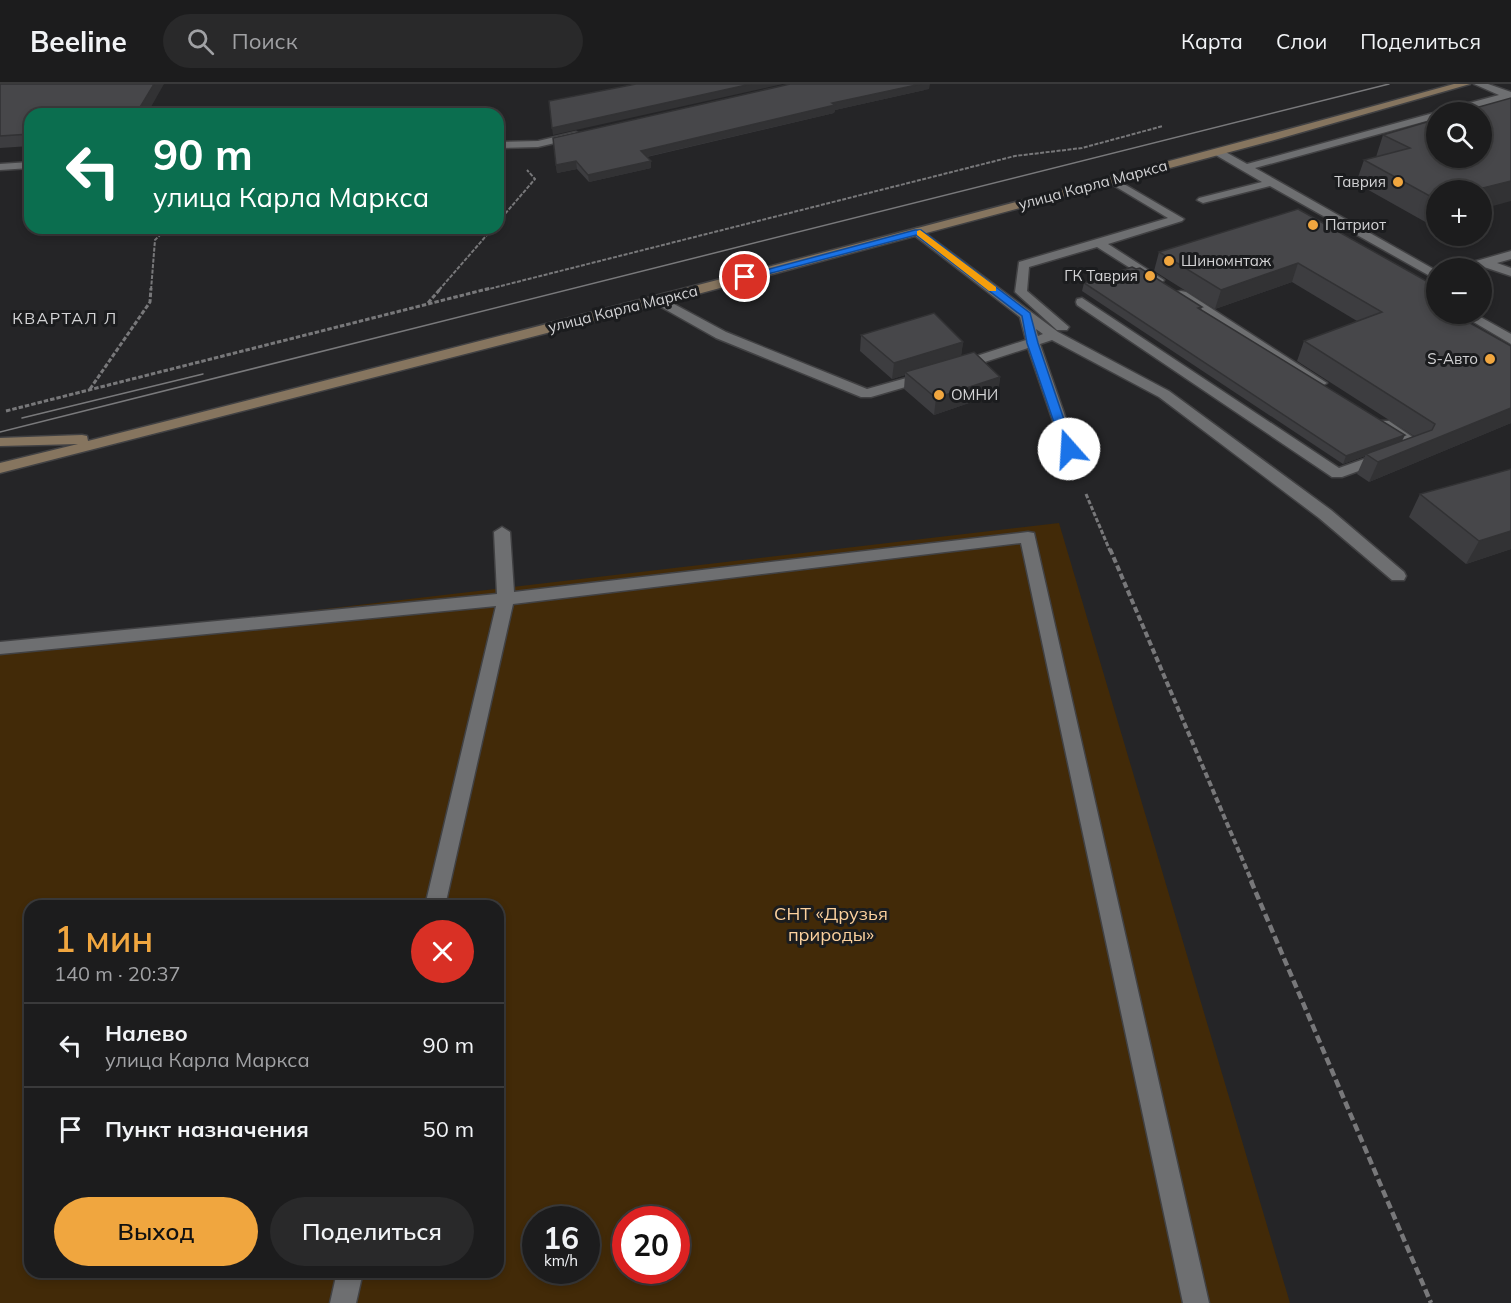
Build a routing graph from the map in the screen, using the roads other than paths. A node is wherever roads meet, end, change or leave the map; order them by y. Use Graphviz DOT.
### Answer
graph roads {
  1 [pos="1465,84"];
  2 [pos="1479,84"];
  3 [pos="1511,96"];
  4 [pos="1487,102"];
  5 [pos="1426,118"];
  6 [pos="584,133"];
  7 [pos="504,145"];
  8 [pos="1218,152"];
  9 [pos="24,165"];
  10 [pos="0,167"];
  11 [pos="1244,168"];
  12 [pos="1112,180"];
  13 [pos="1270,183"];
  14 [pos="1203,200"];
  15 [pos="918,232"];
  16 [pos="1099,243"];
  17 [pos="1511,255"];
  18 [pos="1492,261"];
  19 [pos="1492,265"];
  20 [pos="1426,270"];
  21 [pos="1511,272"];
  22 [pos="659,300"];
  23 [pos="1082,302"];
  24 [pos="1026,315"];
  25 [pos="1483,324"];
  26 [pos="1053,335"];
  27 [pos="1511,340"];
  28 [pos="1032,343"];
  29 [pos="1135,378"];
  30 [pos="1328,388"];
  31 [pos="1367,413"];
  32 [pos="126,435"];
  33 [pos="0,442"];
  34 [pos="0,468"];
  35 [pos="1076,471"];
  36 [pos="502,532"];
  37 [pos="1398,576"];
  38 [pos="506,598"];
  39 [pos="0,648"];
  40 [pos="436,900"];
  41 [pos="349,1278"];
  42 [pos="343,1303"];
  43 [pos="1196,1303"];
  1 -- 8 [label="street, улица Карла Маркса"];
  2 -- 3 [label="street"];
  3 -- 4 [label="street"];
  5 -- 11 [label="street"];
  6 -- 7 [label="street"];
  8 -- 11 [label="street"];
  8 -- 12 [label="street, улица Карла Маркса"];
  9 -- 10 [label="street"];
  11 -- 13 [label="street"];
  12 -- 15 [label="street, улица Карла Маркса"];
  12 -- 16 [label="street"];
  13 -- 14 [label="street"];
  13 -- 20 [label="street"];
  15 -- 22 [label="street, улица Карла Маркса"];
  15 -- 24 [label="street"];
  16 -- 29 [label="street"];
  16 -- 30 [label="street"];
  17 -- 18 [label="street"];
  19 -- 21 [label="street"];
  22 -- 28 [label="street"];
  22 -- 32 [label="street, улица Карла Маркса"];
  23 -- 31 [label="street"];
  24 -- 26 [label="street"];
  24 -- 28 [label="street"];
  25 -- 27 [label="street"];
  26 -- 28 [label="street"];
  26 -- 29 [label="street"];
  28 -- 35 [label="street"];
  29 -- 37 [label="street"];
  32 -- 33 [label="street, улица Карла Маркса"];
  32 -- 34 [label="street, улица Карла Маркса"];
  36 -- 38 [label="street"];
  38 -- 39 [label="street"];
  38 -- 40 [label="street"];
  38 -- 43 [label="street"];
  41 -- 42 [label="street"];
}
